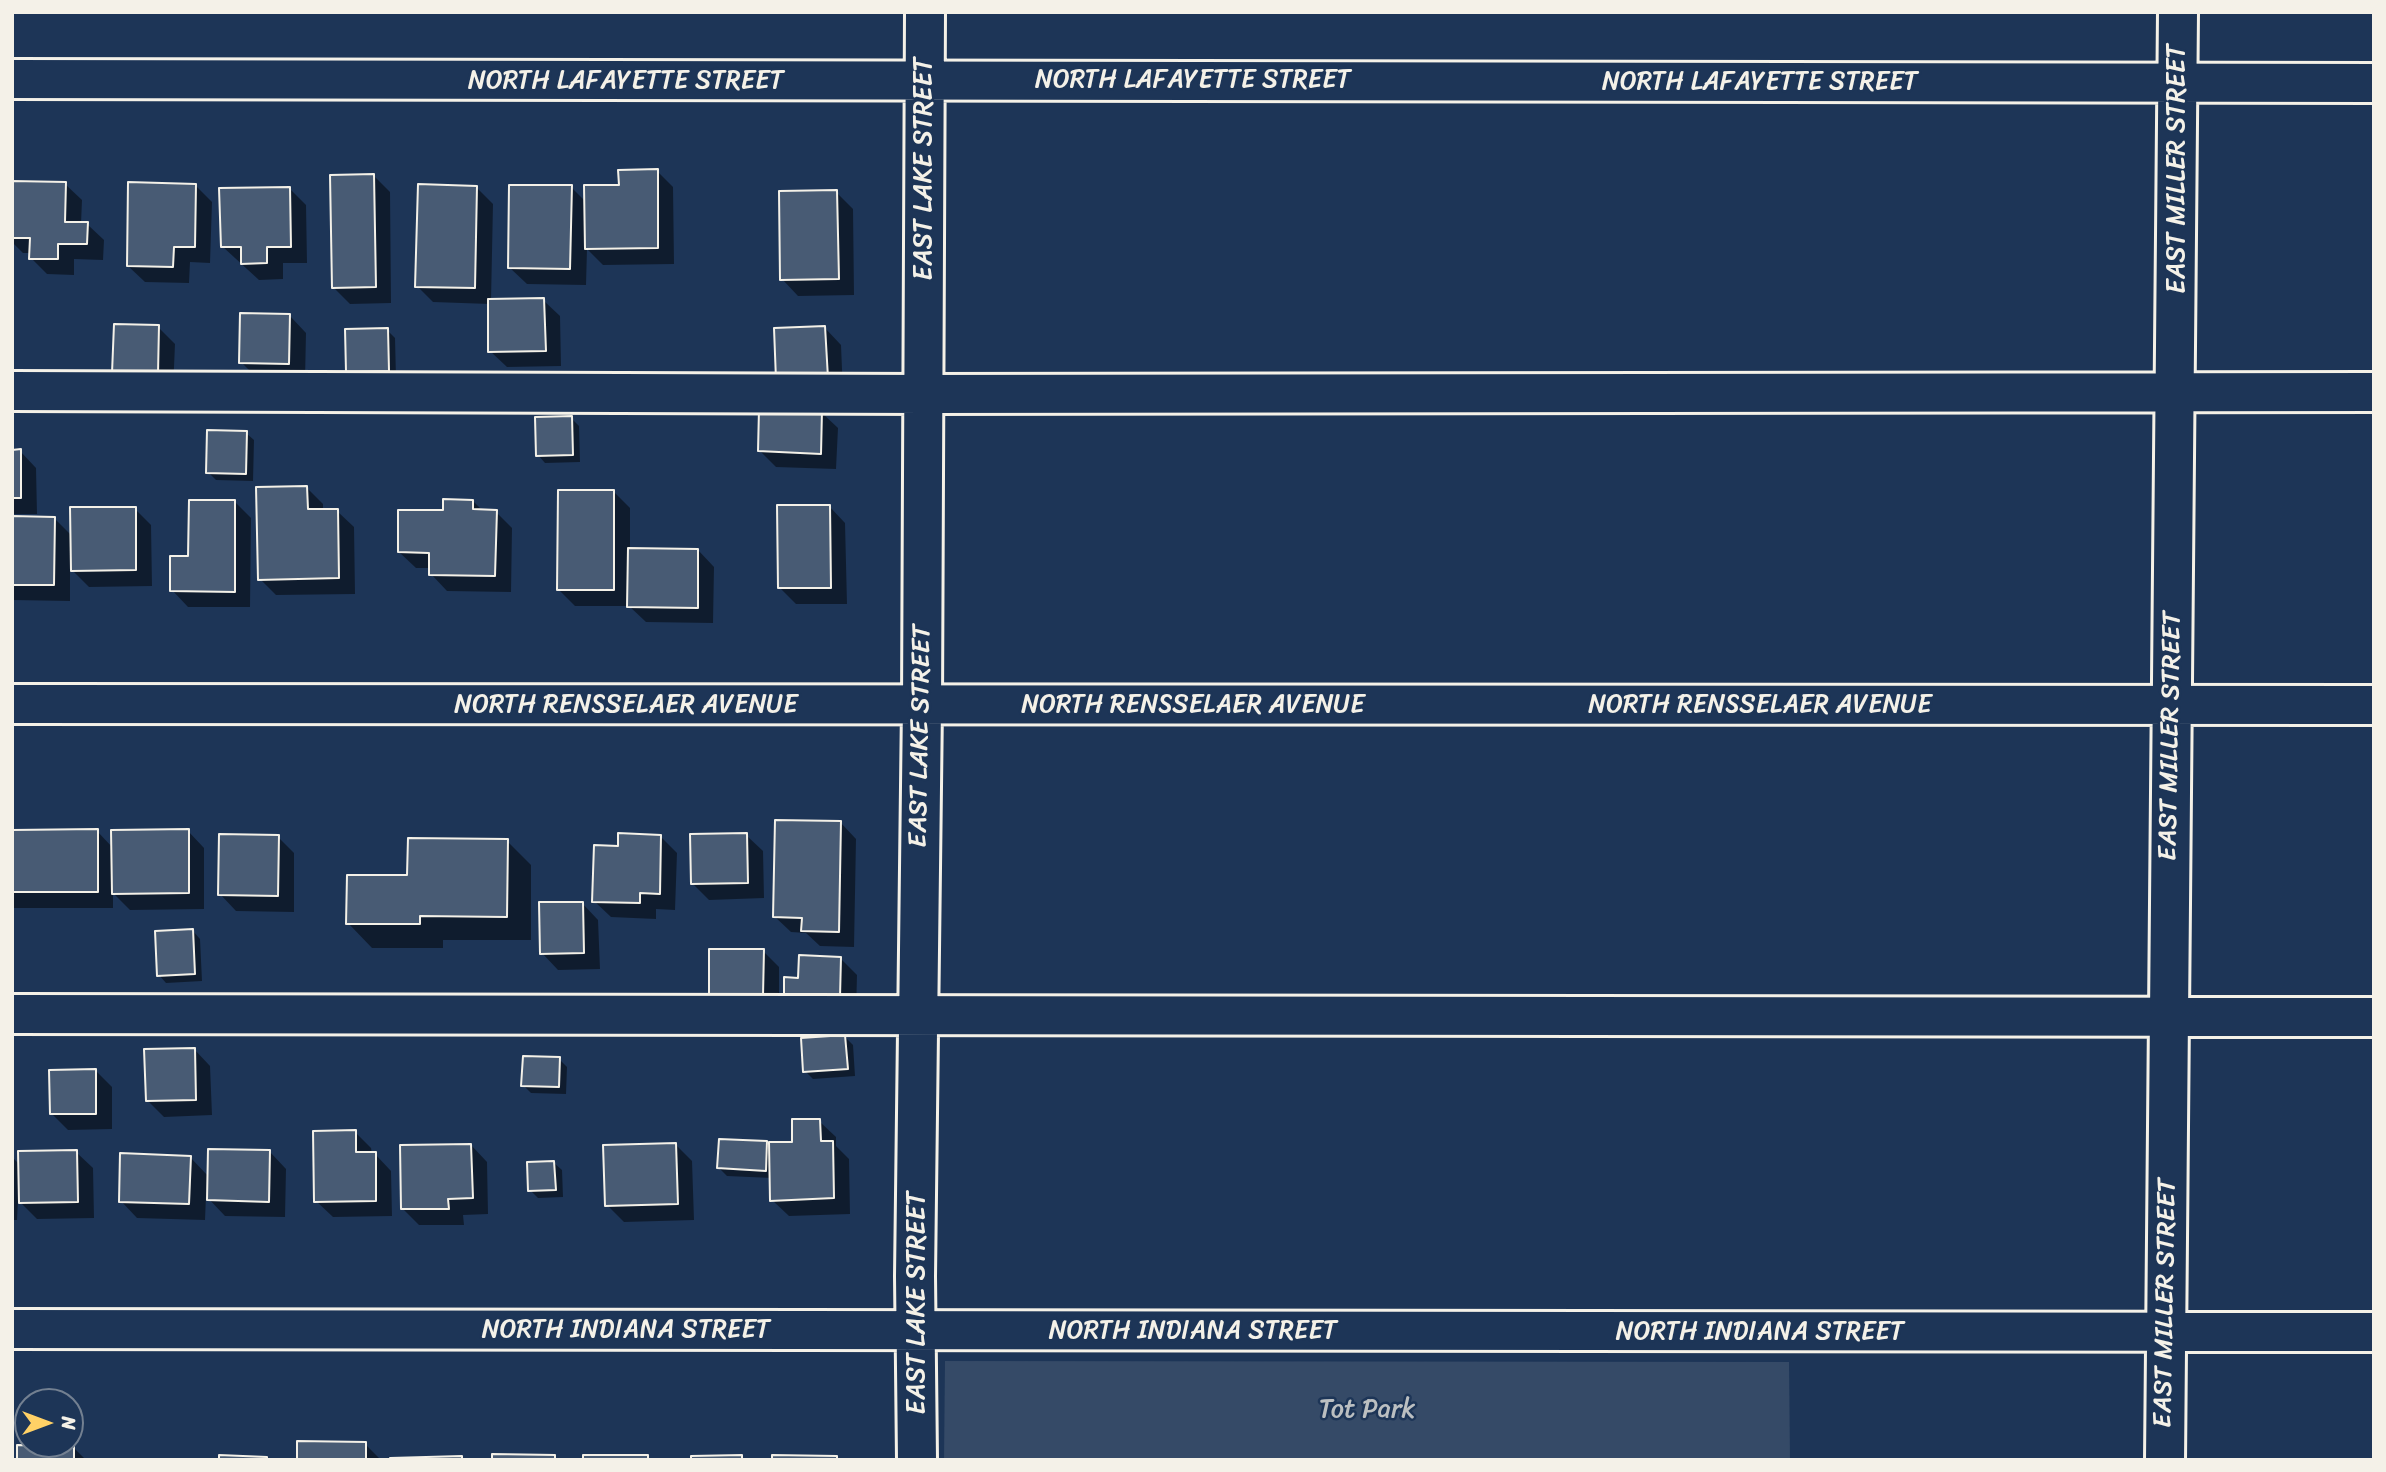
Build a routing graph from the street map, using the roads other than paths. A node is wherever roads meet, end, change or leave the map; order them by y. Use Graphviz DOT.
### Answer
graph roads {
  1 [pos="925,12"];
  2 [pos="2178,12"];
  3 [pos="12,79"];
  4 [pos="925,80"];
  5 [pos="2177,83"];
  6 [pos="2374,83"];
  7 [pos="12,391"];
  8 [pos="2175,391"];
  9 [pos="2374,392"];
  10 [pos="924,394"];
  11 [pos="12,704"];
  12 [pos="922,705"];
  13 [pos="2172,705"];
  14 [pos="2374,705"];
  15 [pos="12,1014"];
  16 [pos="918,1016"];
  17 [pos="2168,1017"];
  18 [pos="2374,1017"];
  19 [pos="12,1329"];
  20 [pos="916,1330"];
  21 [pos="2167,1332"];
  22 [pos="2374,1332"];
  23 [pos="918,1460"];
  24 [pos="2165,1460"];
  1 -- 4 [label="street, EAST LAKE STREET"];
  2 -- 5 [label="street, EAST MILLER STREET"];
  3 -- 4 [label="street, NORTH LAFAYETTE STREET"];
  4 -- 5 [label="street, NORTH LAFAYETTE STREET"];
  4 -- 10 [label="street, EAST LAKE STREET"];
  5 -- 6 [label="street, NORTH LAFAYETTE STREET"];
  5 -- 8 [label="street, EAST MILLER STREET"];
  7 -- 10 [label="street"];
  8 -- 9 [label="street"];
  8 -- 10 [label="street"];
  8 -- 13 [label="street, EAST MILLER STREET"];
  10 -- 12 [label="street, EAST LAKE STREET"];
  11 -- 12 [label="street, NORTH RENSSELAER AVENUE"];
  12 -- 13 [label="street, NORTH RENSSELAER AVENUE"];
  12 -- 16 [label="street, EAST LAKE STREET"];
  13 -- 14 [label="street, NORTH RENSSELAER AVENUE"];
  13 -- 17 [label="street, EAST MILLER STREET"];
  15 -- 16 [label="street"];
  16 -- 17 [label="street"];
  16 -- 20 [label="street, EAST LAKE STREET"];
  17 -- 18 [label="street"];
  17 -- 21 [label="street, EAST MILLER STREET"];
  19 -- 20 [label="street, NORTH INDIANA STREET"];
  20 -- 21 [label="street, NORTH INDIANA STREET"];
  20 -- 23 [label="street, EAST LAKE STREET"];
  21 -- 22 [label="street, NORTH INDIANA STREET"];
  21 -- 24 [label="street, EAST MILLER STREET"];
}
